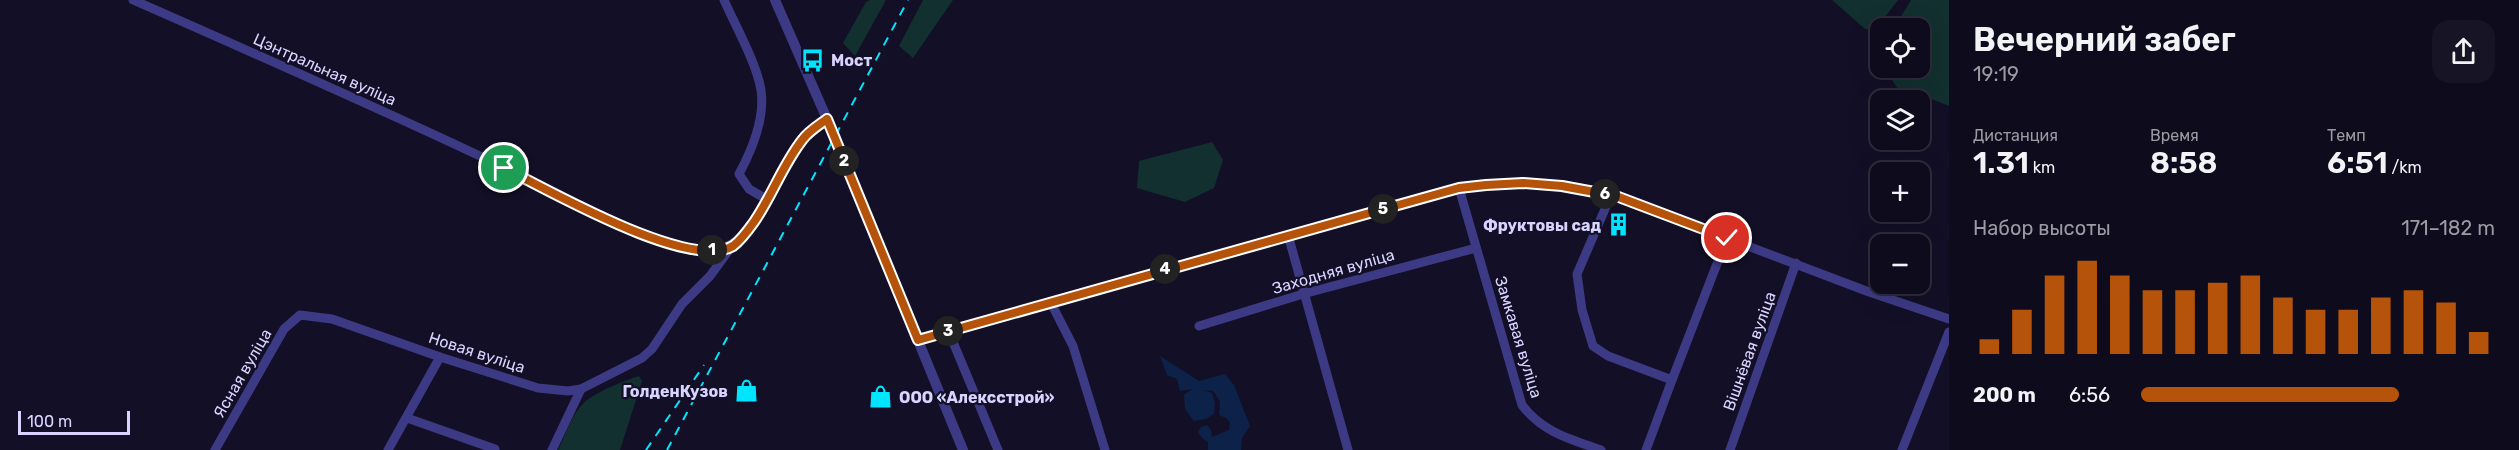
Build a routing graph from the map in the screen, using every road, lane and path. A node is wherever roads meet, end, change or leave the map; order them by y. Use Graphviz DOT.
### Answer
graph roads {
  1 [pos="133,0"];
  2 [pos="724,0"];
  3 [pos="775,0"];
  4 [pos="827,119"];
  5 [pos="1459,188"];
  6 [pos="1611,195"];
  7 [pos="768,200"];
  8 [pos="1287,235"];
  9 [pos="1727,238"];
  10 [pos="732,246"];
  11 [pos="1476,248"];
  12 [pos="1796,263"];
  13 [pos="1304,294"];
  14 [pos="1051,303"];
  15 [pos="300,315"];
  16 [pos="1949,319"];
  17 [pos="1199,326"];
  18 [pos="948,330"];
  19 [pos="1949,332"];
  20 [pos="918,340"];
  21 [pos="440,357"];
  22 [pos="1672,380"];
  23 [pos="581,389"];
  24 [pos="407,418"];
  25 [pos="495,449"];
  26 [pos="215,450"];
  27 [pos="388,450"];
  28 [pos="552,450"];
  29 [pos="963,450"];
  30 [pos="998,450"];
  31 [pos="1105,450"];
  32 [pos="1348,450"];
  33 [pos="1601,450"];
  34 [pos="1646,450"];
  35 [pos="1730,450"];
  36 [pos="1902,450"];
  1 -- 10 [label="street, Цэнтральная вуліца"];
  2 -- 7 [label="street"];
  3 -- 4 [label="street"];
  4 -- 7 [label="street"];
  4 -- 20 [label="street"];
  5 -- 6 [label="street"];
  5 -- 8 [label="street"];
  5 -- 11 [label="street, Замкавая вуліца"];
  6 -- 9 [label="street"];
  6 -- 22 [label="street"];
  7 -- 10 [label="street"];
  8 -- 13 [label="street"];
  8 -- 14 [label="street"];
  9 -- 12 [label="street"];
  9 -- 22 [label="street"];
  10 -- 23 [label="street, Новая вуліца"];
  11 -- 13 [label="street, Заходняя вуліца"];
  11 -- 33 [label="street, Замкавая вуліца"];
  12 -- 16 [label="street"];
  12 -- 35 [label="street, Вішнёвая вуліца"];
  13 -- 17 [label="street, Заходняя вуліца"];
  13 -- 32 [label="street"];
  14 -- 18 [label="street"];
  14 -- 31 [label="street"];
  15 -- 21 [label="street, Новая вуліца"];
  15 -- 26 [label="street, Ясная вуліца"];
  18 -- 20 [label="street"];
  18 -- 30 [label="street"];
  19 -- 36 [label="street"];
  20 -- 29 [label="street"];
  21 -- 23 [label="street, Новая вуліца"];
  21 -- 24 [label="street"];
  22 -- 34 [label="street"];
  23 -- 28 [label="street"];
  24 -- 25 [label="street"];
  24 -- 27 [label="street"];
}
